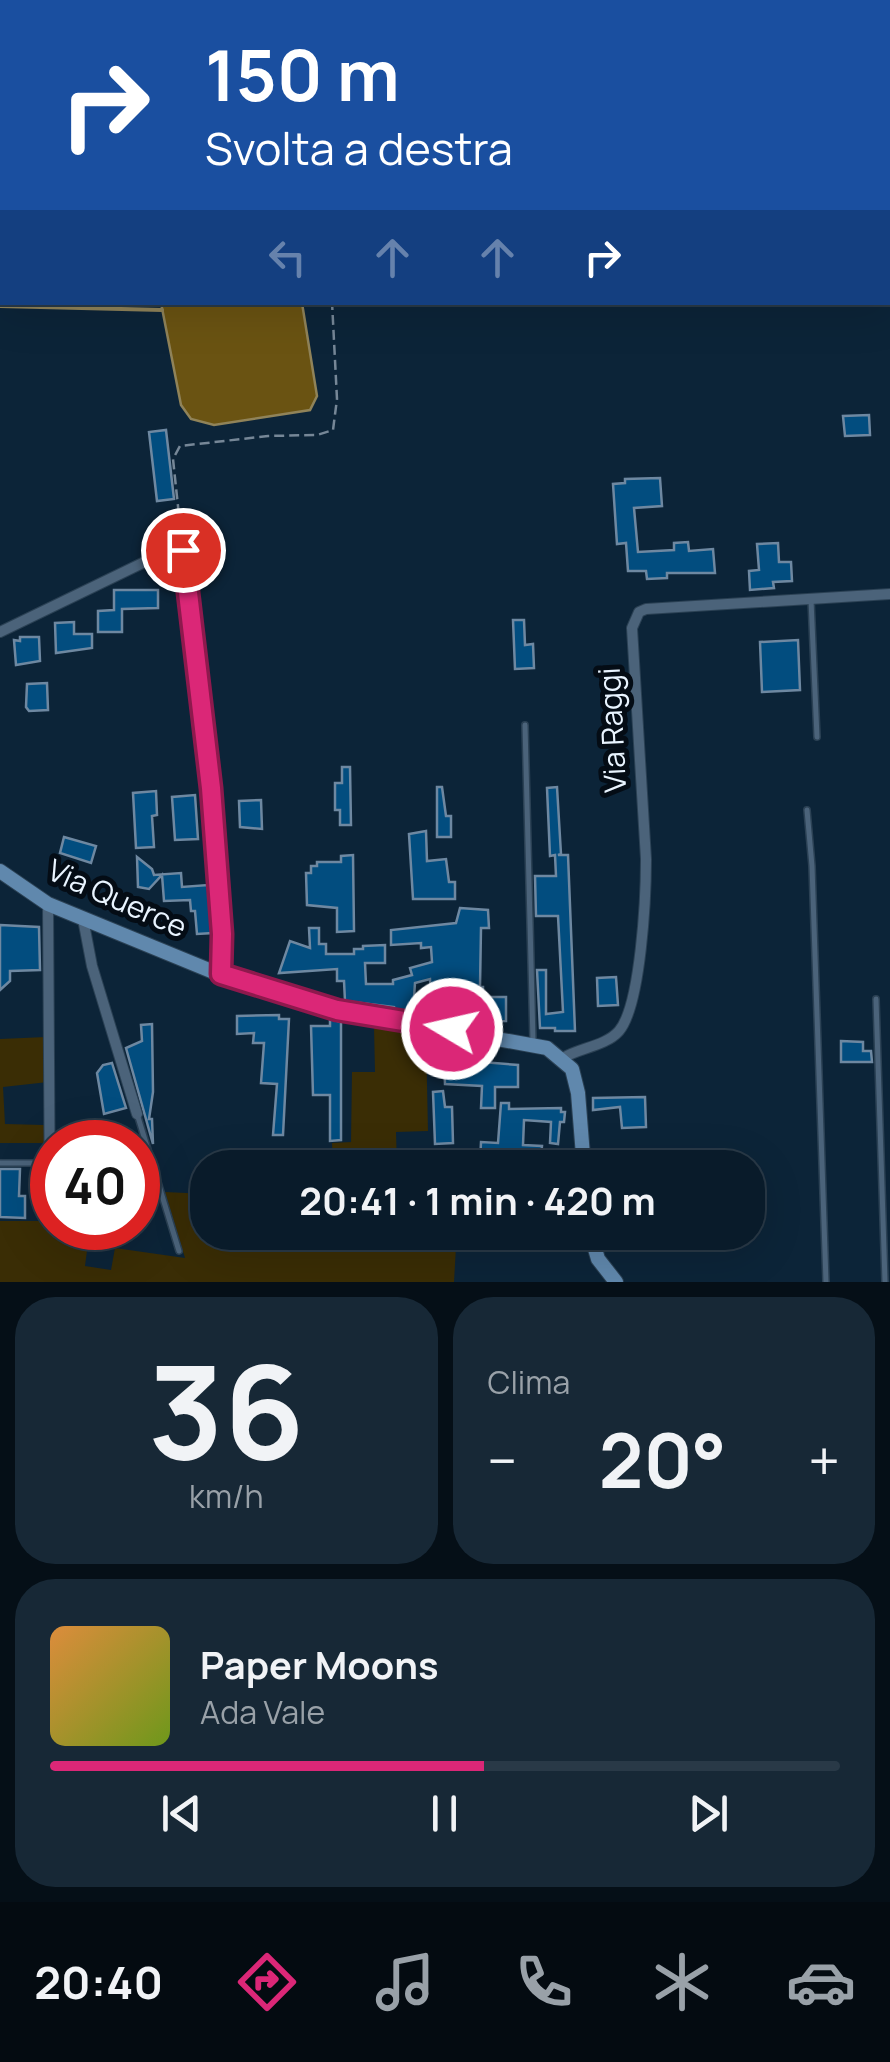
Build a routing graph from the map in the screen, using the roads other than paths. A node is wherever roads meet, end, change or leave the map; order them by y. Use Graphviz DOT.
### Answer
graph roads {
  1 [pos="183,550"];
  2 [pos="157,556"];
  3 [pos="890,594"];
  4 [pos="811,600"];
  5 [pos="0,632"];
  6 [pos="200,674"];
  7 [pos="525,724"];
  8 [pos="817,736"];
  9 [pos="807,810"];
  10 [pos="0,871"];
  11 [pos="48,904"];
  12 [pos="83,919"];
  13 [pos="221,974"];
  14 [pos="876,999"];
  15 [pos="533,1043"];
  16 [pos="562,1058"];
  17 [pos="137,1114"];
  18 [pos="51,1120"];
  19 [pos="583,1150"];
  20 [pos="0,1163"];
  21 [pos="30,1163"];
  22 [pos="595,1250"];
  23 [pos="178,1251"];
  24 [pos="616,1282"];
  25 [pos="826,1282"];
  26 [pos="885,1282"];
  1 -- 6 [label="lane"];
  2 -- 5 [label="street"];
  3 -- 4 [label="street, Via Raggi"];
  4 -- 8 [label="lane"];
  4 -- 16 [label="street, Via Raggi"];
  6 -- 13 [label="street"];
  7 -- 15 [label="lane"];
  9 -- 25 [label="lane"];
  10 -- 11 [label="street, Via Querce"];
  11 -- 12 [label="street, Via Querce"];
  11 -- 18 [label="street"];
  12 -- 13 [label="street, Via Querce"];
  12 -- 17 [label="street"];
  13 -- 15 [label="street, Via Querce"];
  14 -- 26 [label="lane"];
  15 -- 16 [label="street, Via Querce"];
  16 -- 19 [label="street"];
  17 -- 23 [label="lane"];
  20 -- 21 [label="lane"];
  22 -- 24 [label="street"];
}
